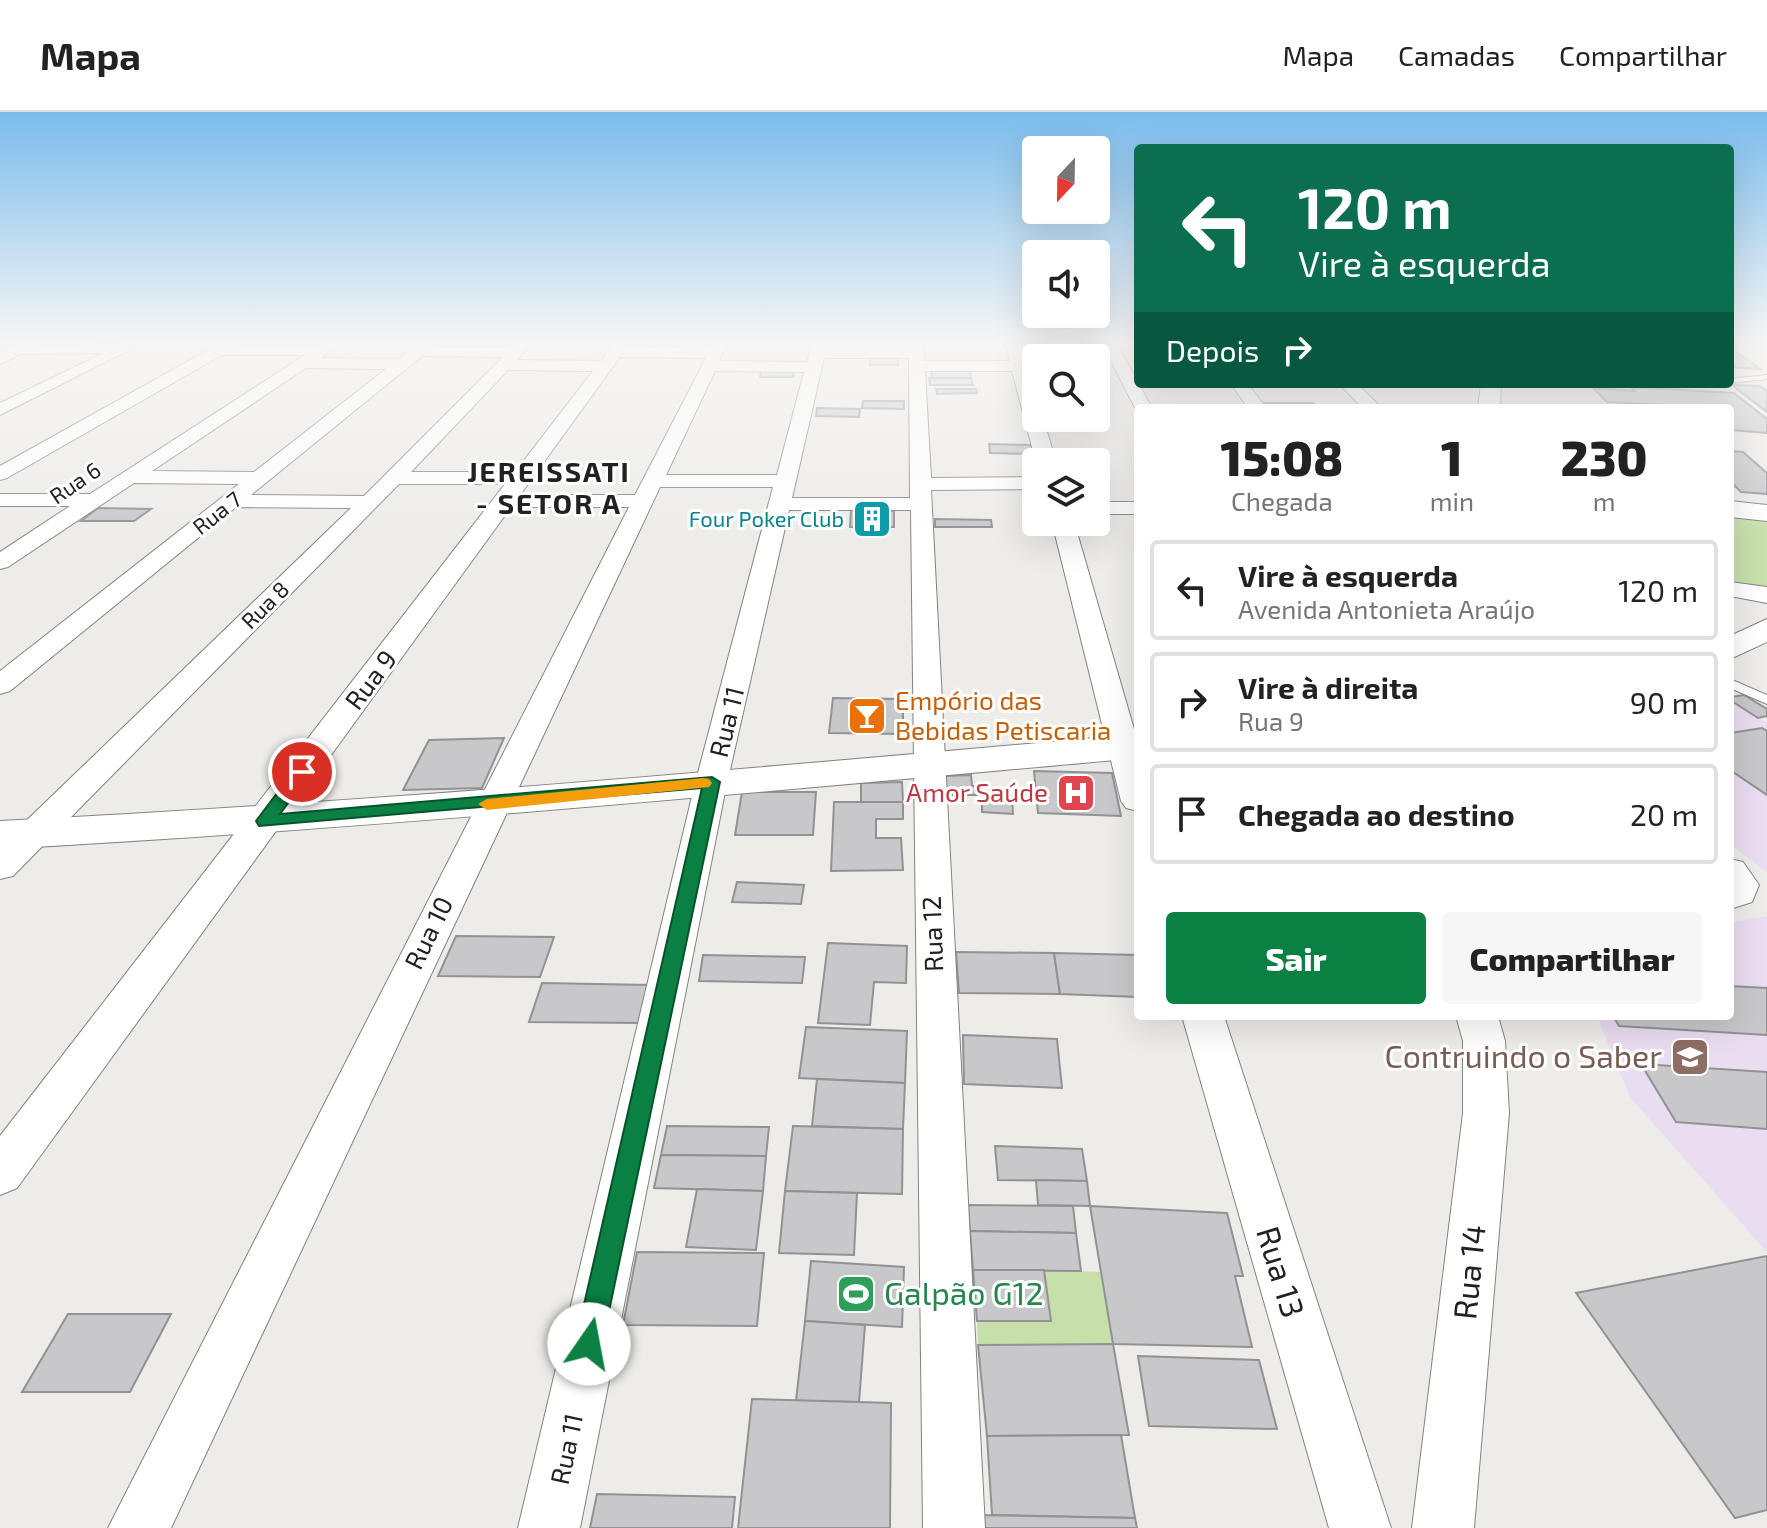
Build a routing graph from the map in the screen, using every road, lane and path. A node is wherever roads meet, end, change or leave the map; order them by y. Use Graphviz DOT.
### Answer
graph roads {
  1 [pos="118,406"];
  2 [pos="237,406"];
  3 [pos="350,406"];
  4 [pos="463,406"];
  5 [pos="576,406"];
  6 [pos="689,406"];
  7 [pos="804,406"];
  8 [pos="917,406"];
  9 [pos="1030,406"];
  10 [pos="1042,448"];
  11 [pos="0,474"];
  12 [pos="128,477"];
  13 [pos="261,478"];
  14 [pos="394,478"];
  15 [pos="785,481"];
  16 [pos="1022,484"];
  17 [pos="513,489"];
  18 [pos="647,491"];
  19 [pos="919,494"];
  20 [pos="0,500"];
  21 [pos="93,500"];
  22 [pos="233,501"];
  23 [pos="370,502"];
  24 [pos="780,504"];
  25 [pos="1110,508"];
  26 [pos="1134,508"];
  27 [pos="1734,509"];
  28 [pos="1767,513"];
  29 [pos="1067,536"];
  30 [pos="0,562"];
  31 [pos="1734,590"];
  32 [pos="1767,595"];
  33 [pos="1767,629"];
  34 [pos="1734,647"];
  35 [pos="1767,661"];
  36 [pos="1734,666"];
  37 [pos="0,685"];
  38 [pos="1734,685"];
  39 [pos="1767,700"];
  40 [pos="1130,746"];
  41 [pos="927,764"];
  42 [pos="1134,774"];
  43 [pos="712,782"];
  44 [pos="492,804"];
  45 [pos="265,821"];
  46 [pos="16,834"];
  47 [pos="0,867"];
  48 [pos="1734,876"];
  49 [pos="1734,895"];
  50 [pos="1204,1020"];
  51 [pos="1478,1020"];
  52 [pos="0,1173"];
  53 [pos="139,1528"];
  54 [pos="549,1528"];
  55 [pos="954,1528"];
  56 [pos="1360,1528"];
  57 [pos="1443,1528"];
  1 -- 11 [label="street"];
  2 -- 12 [label="street, Rua 6"];
  3 -- 13 [label="street, Rua 7"];
  4 -- 14 [label="street, Rua 8"];
  5 -- 17 [label="street, Rua 9"];
  6 -- 18 [label="street, Rua 10"];
  7 -- 15 [label="street, Rua 11"];
  8 -- 19 [label="street, Rua 12"];
  9 -- 10 [label="street"];
  12 -- 13 [label="street"];
  12 -- 21 [label="street, Rua 6"];
  13 -- 22 [label="street, Rua 7"];
  14 -- 17 [label="street"];
  14 -- 23 [label="street, Rua 8"];
  15 -- 18 [label="street"];
  15 -- 24 [label="street, Rua 11"];
  16 -- 19 [label="street"];
  17 -- 18 [label="street"];
  17 -- 45 [label="street, Rua 9"];
  18 -- 44 [label="street, Rua 10"];
  19 -- 24 [label="street"];
  19 -- 41 [label="street, Rua 12"];
  20 -- 21 [label="street"];
  21 -- 30 [label="street, Rua 6"];
  22 -- 23 [label="street"];
  22 -- 37 [label="street, Rua 7"];
  23 -- 46 [label="street, Rua 8"];
  24 -- 43 [label="street, Rua 11"];
  25 -- 26 [label="street"];
  27 -- 28 [label="street"];
  29 -- 40 [label="street"];
  31 -- 32 [label="street"];
  33 -- 34 [label="street"];
  35 -- 36 [label="street"];
  38 -- 39 [label="lane"];
  40 -- 41 [label="street"];
  40 -- 42 [label="street"];
  41 -- 43 [label="street"];
  41 -- 55 [label="street, Rua 12"];
  43 -- 44 [label="street"];
  43 -- 54 [label="street, Rua 11"];
  44 -- 45 [label="street"];
  44 -- 53 [label="street, Rua 10"];
  45 -- 46 [label="street"];
  45 -- 52 [label="street, Rua 9"];
  46 -- 47 [label="street, Rua 8"];
  48 -- 49 [label="street"];
  50 -- 56 [label="street, Rua 13"];
  51 -- 57 [label="street, Rua 14"];
}
